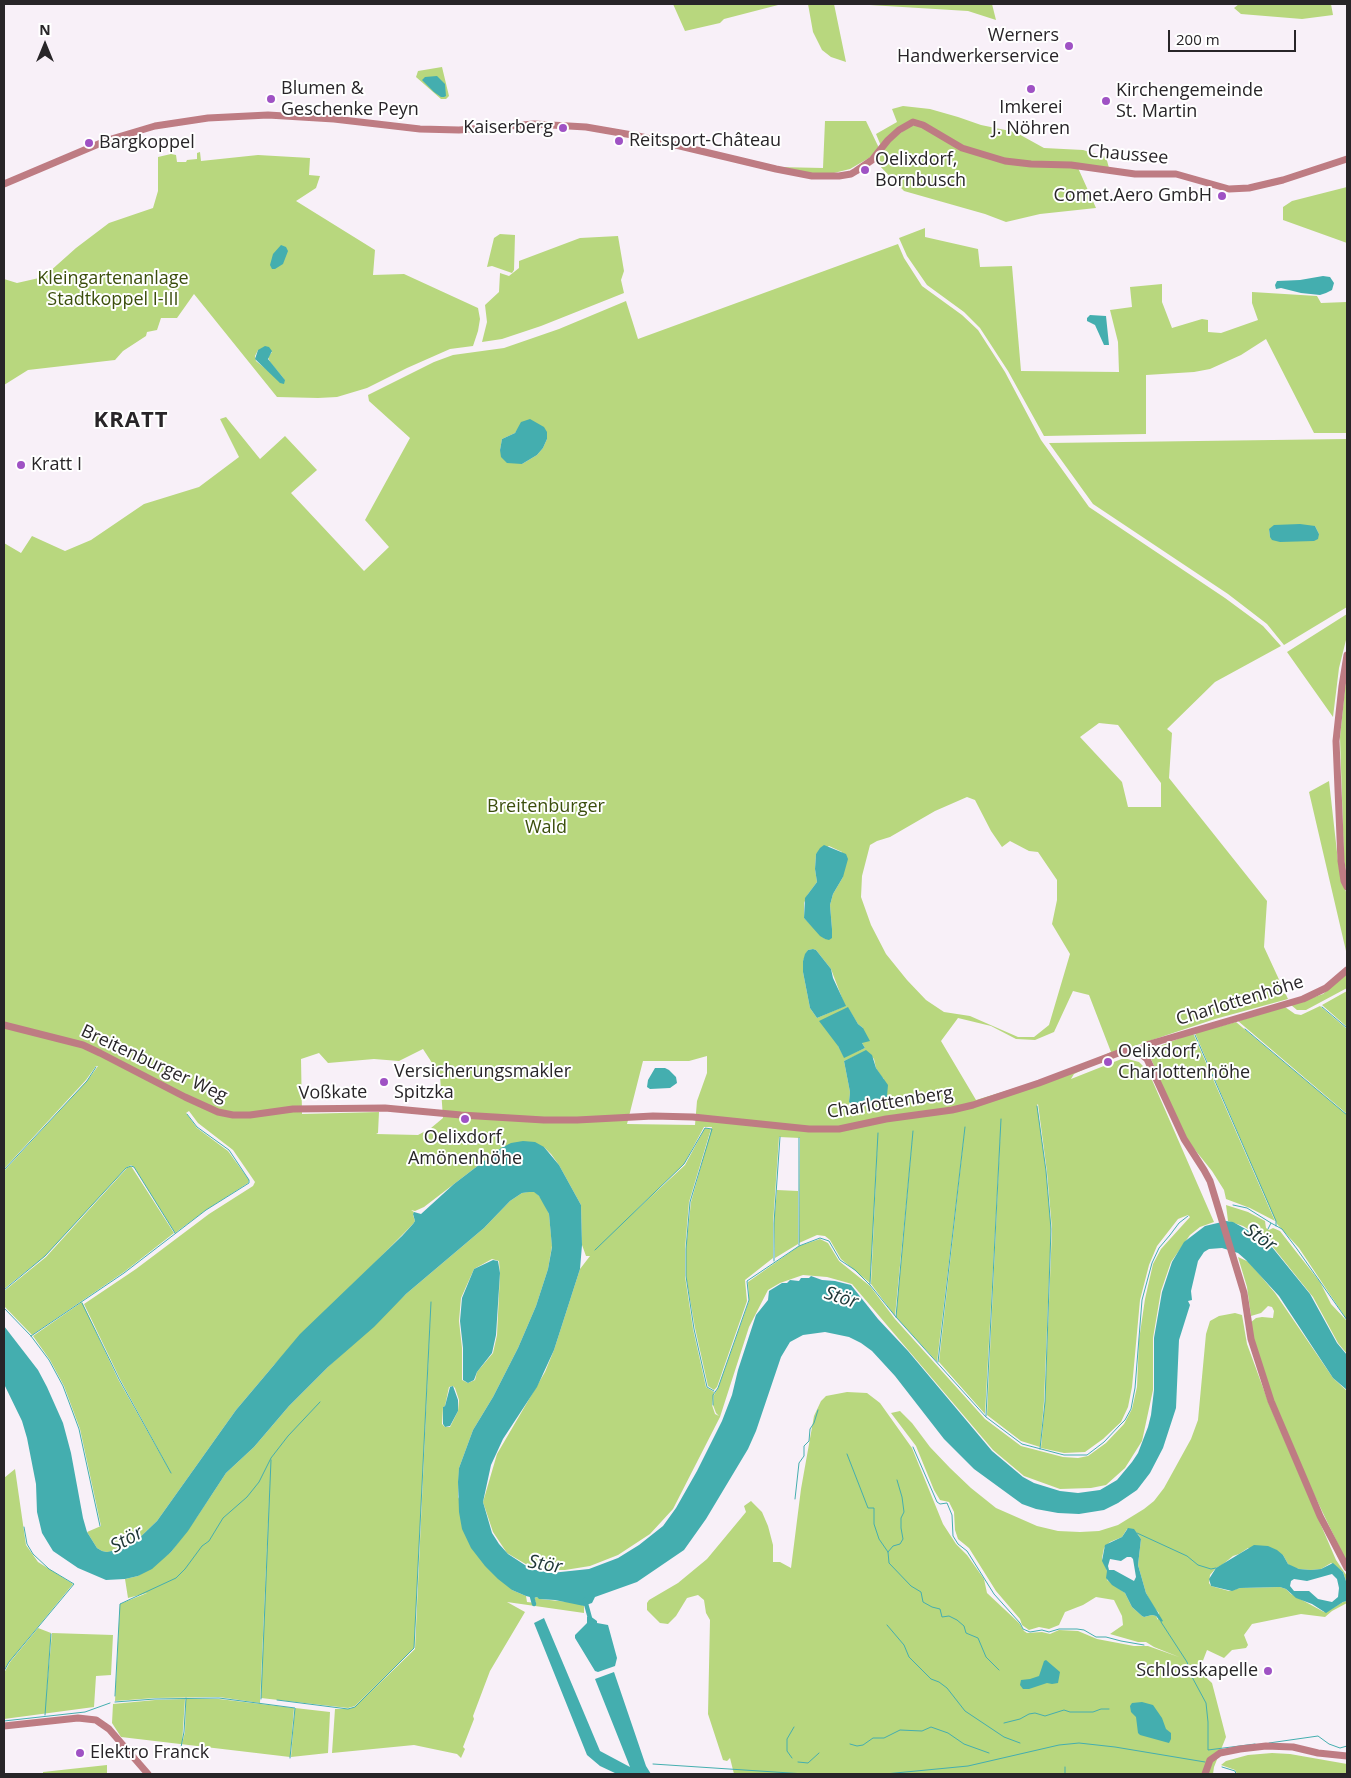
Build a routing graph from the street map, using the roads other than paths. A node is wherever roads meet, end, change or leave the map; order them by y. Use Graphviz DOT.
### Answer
graph roads {
  1 [pos="1347,159"];
  2 [pos="4,184"];
  3 [pos="1347,655"];
  4 [pos="1347,887"];
  5 [pos="1347,970"];
  6 [pos="4,1025"];
  7 [pos="1139,1052"];
  8 [pos="233,1115"];
  9 [pos="614,1118"];
  10 [pos="1347,1568"];
  11 [pos="4,1726"];
  12 [pos="1347,1756"];
  13 [pos="148,1774"];
  14 [pos="1205,1774"];
  1 -- 2 [label="street, Chaussee"];
  3 -- 4 [label="street"];
  5 -- 7 [label="street, Charlottenhöhe"];
  6 -- 8 [label="street, Breitenburger Weg"];
  7 -- 9 [label="street, Charlottenberg"];
  7 -- 10 [label="street"];
  8 -- 9 [label="street, Voßkate"];
  11 -- 13 [label="street"];
  12 -- 14 [label="street"];
}
